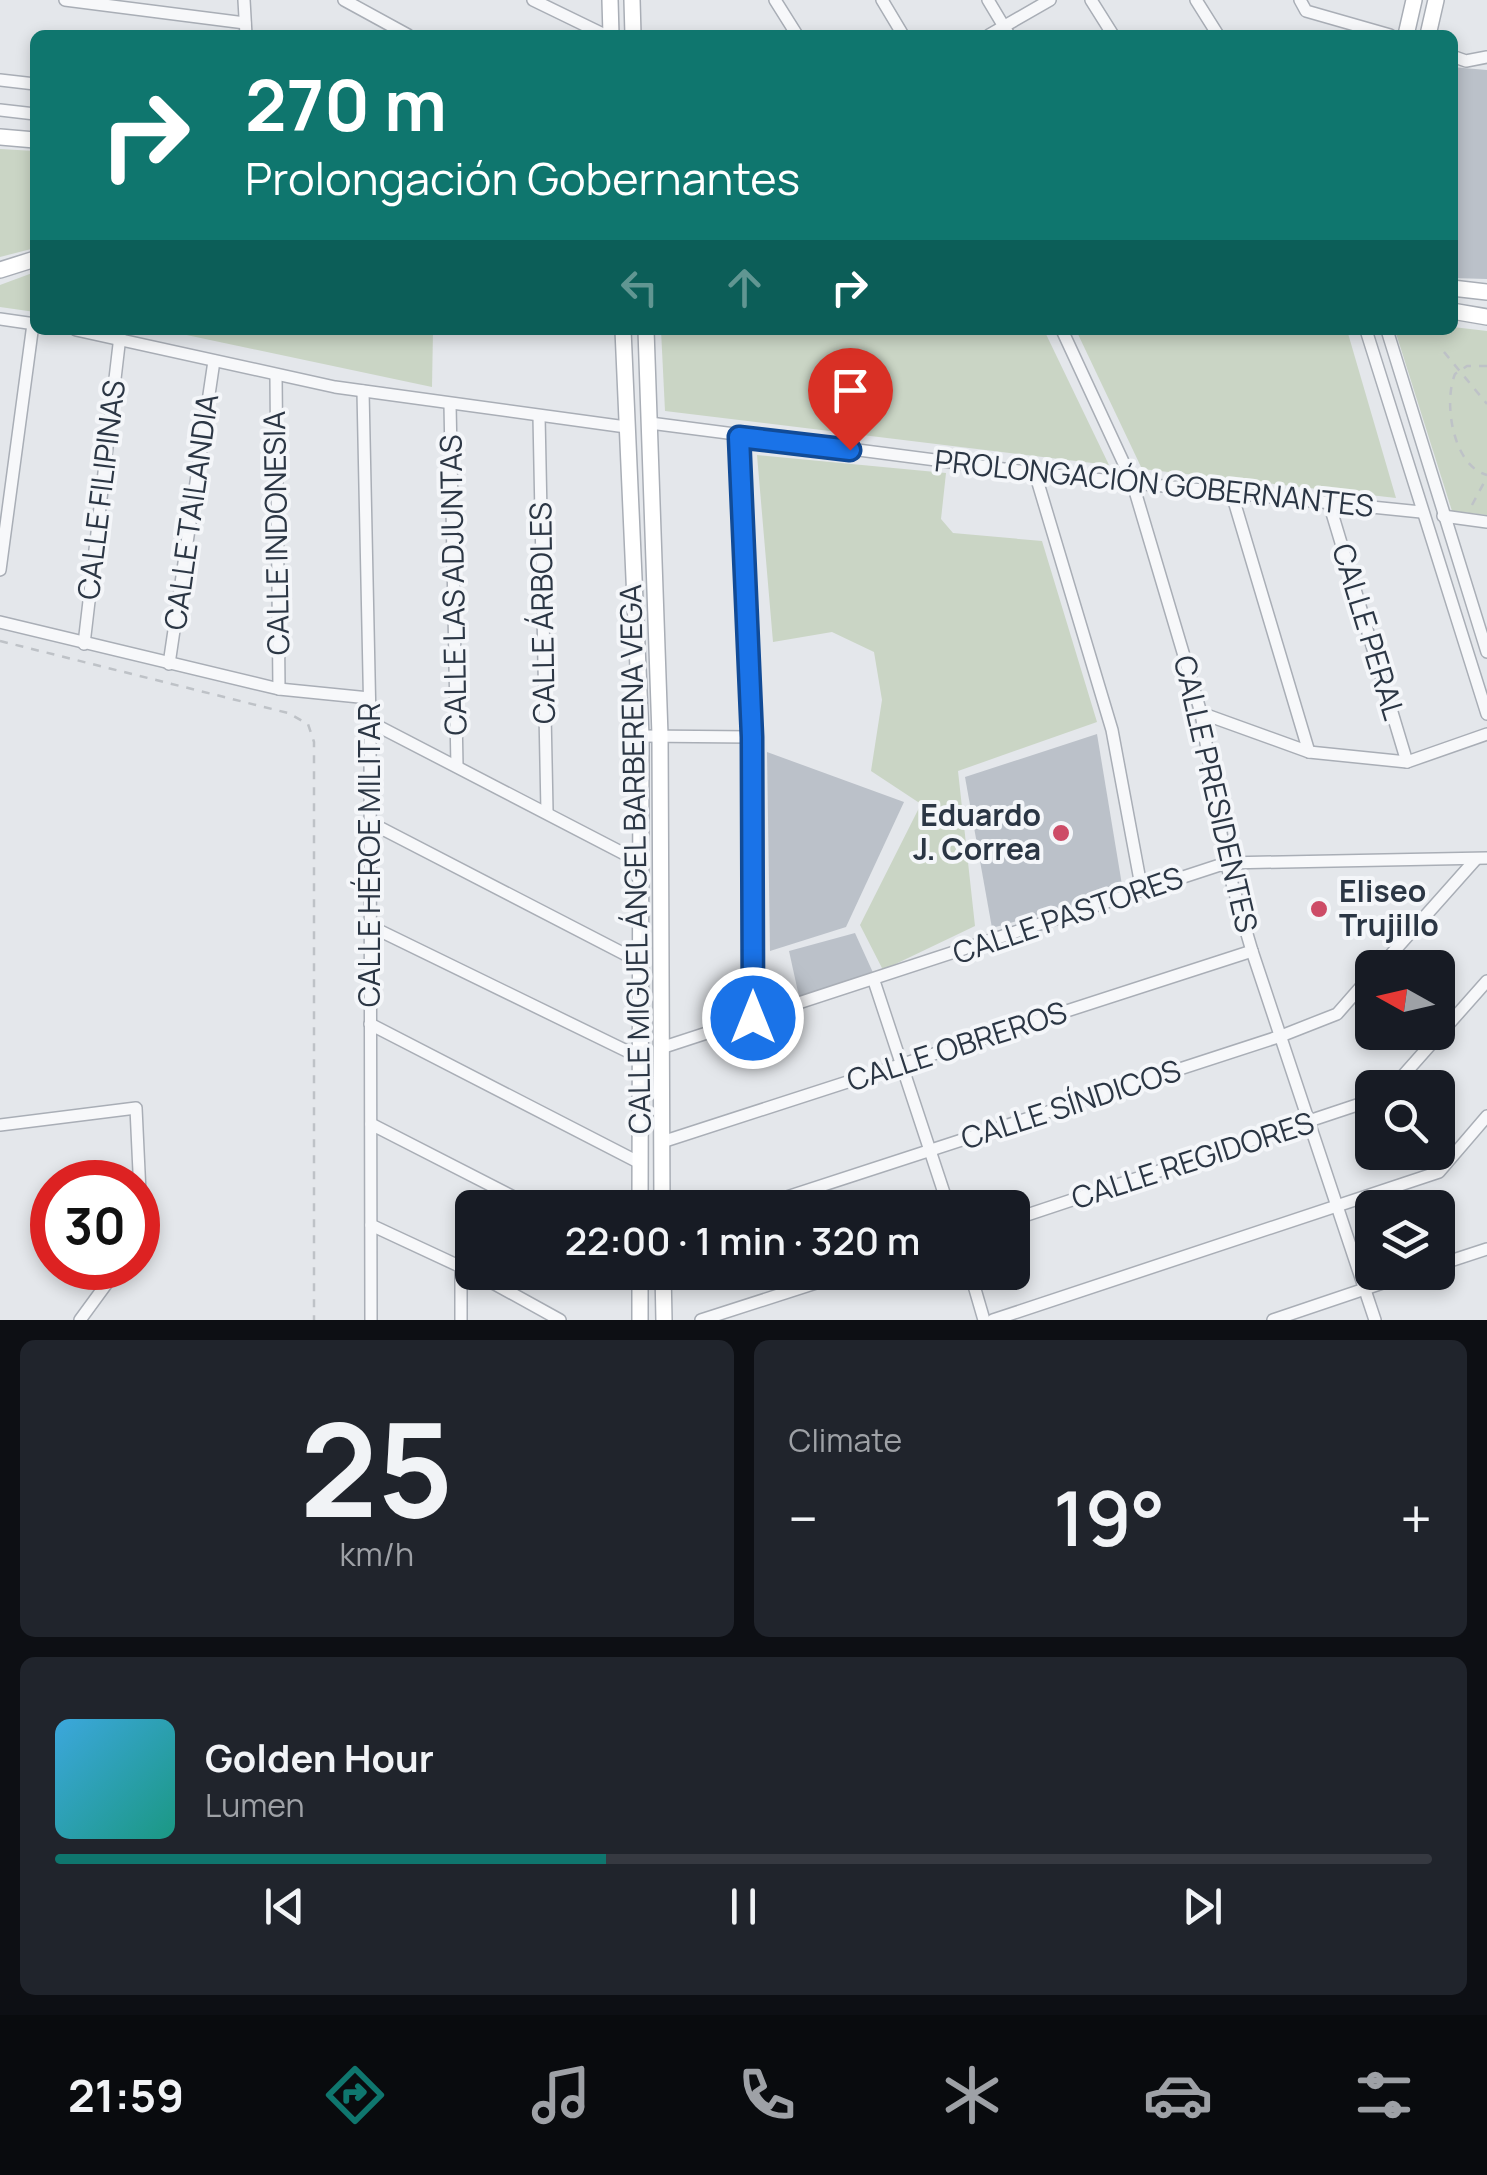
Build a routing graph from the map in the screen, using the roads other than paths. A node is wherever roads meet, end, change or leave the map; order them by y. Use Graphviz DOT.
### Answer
graph roads {
  1 [pos="65,0"];
  2 [pos="244,0"];
  3 [pos="344,0"];
  4 [pos="534,0"];
  5 [pos="610,0"];
  6 [pos="632,0"];
  7 [pos="775,0"];
  8 [pos="882,0"];
  9 [pos="988,0"];
  10 [pos="1050,0"];
  11 [pos="1091,0"];
  12 [pos="1196,0"];
  13 [pos="1300,0"];
  14 [pos="1414,0"];
  15 [pos="1436,0"];
  16 [pos="245,29"];
  17 [pos="399,30"];
  18 [pos="597,30"];
  19 [pos="608,30"];
  20 [pos="633,30"];
  21 [pos="794,30"];
  22 [pos="900,30"];
  23 [pos="1006,30"];
  24 [pos="1110,30"];
  25 [pos="1215,30"];
  26 [pos="1373,30"];
  27 [pos="1407,30"];
  28 [pos="1429,30"];
  29 [pos="1487,57"];
  30 [pos="1458,58"];
  31 [pos="0,80"];
  32 [pos="30,83"];
  33 [pos="0,110"];
  34 [pos="30,113"];
  35 [pos="0,137"];
  36 [pos="30,140"];
  37 [pos="30,261"];
  38 [pos="0,270"];
  39 [pos="1458,289"];
  40 [pos="1487,292"];
  41 [pos="1458,312"];
  42 [pos="1487,317"];
  43 [pos="0,319"];
  44 [pos="30,323"];
  45 [pos="32,335"];
  46 [pos="113,335"];
  47 [pos="623,335"];
  48 [pos="646,335"];
  49 [pos="1064,335"];
  50 [pos="1368,335"];
  51 [pos="1389,335"];
  52 [pos="120,336"];
  53 [pos="214,360"];
  54 [pos="276,377"];
  55 [pos="363,391"];
  56 [pos="450,404"];
  57 [pos="539,416"];
  58 [pos="650,423"];
  59 [pos="626,427"];
  60 [pos="739,437"];
  61 [pos="1035,473"];
  62 [pos="1132,482"];
  63 [pos="1231,491"];
  64 [pos="1329,503"];
  65 [pos="1421,512"];
  66 [pos="1443,516"];
  67 [pos="1487,522"];
  68 [pos="0,570"];
  69 [pos="0,622"];
  70 [pos="84,644"];
  71 [pos="1487,652"];
  72 [pos="169,664"];
  73 [pos="279,689"];
  74 [pos="370,698"];
  75 [pos="1201,713"];
  76 [pos="1487,714"];
  77 [pos="370,722"];
  78 [pos="660,734"];
  79 [pos="1487,734"];
  80 [pos="641,736"];
  81 [pos="752,737"];
  82 [pos="1309,752"];
  83 [pos="1407,762"];
  84 [pos="457,766"];
  85 [pos="547,810"];
  86 [pos="371,823"];
  87 [pos="1481,859"];
  88 [pos="640,862"];
  89 [pos="1226,863"];
  90 [pos="1142,891"];
  91 [pos="370,926"];
  92 [pos="1396,950"];
  93 [pos="1252,951"];
  94 [pos="638,961"];
  95 [pos="1487,980"];
  96 [pos="874,981"];
  97 [pos="1355,993"];
  98 [pos="753,1018"];
  99 [pos="370,1024"];
  100 [pos="1280,1036"];
  101 [pos="660,1048"];
  102 [pos="639,1057"];
  103 [pos="900,1065"];
  104 [pos="1408,1070"];
  105 [pos="1355,1106"];
  106 [pos="1487,1116"];
  107 [pos="1309,1123"];
  108 [pos="0,1124"];
  109 [pos="371,1124"];
  110 [pos="662,1142"];
  111 [pos="930,1152"];
  112 [pos="138,1160"];
  113 [pos="640,1162"];
  114 [pos="500,1190"];
  115 [pos="640,1190"];
  116 [pos="662,1190"];
  117 [pos="810,1190"];
  118 [pos="943,1190"];
  119 [pos="1335,1205"];
  120 [pos="1030,1214"];
  121 [pos="371,1225"];
  122 [pos="1487,1249"];
  123 [pos="1455,1259"];
  124 [pos="1355,1263"];
  125 [pos="455,1264"];
  126 [pos="102,1290"];
  127 [pos="466,1290"];
  128 [pos="504,1290"];
  129 [pos="640,1290"];
  130 [pos="663,1290"];
  131 [pos="794,1290"];
  132 [pos="975,1290"];
  133 [pos="1361,1290"];
  134 [pos="1364,1290"];
  135 [pos="554,1319"];
  136 [pos="80,1320"];
  137 [pos="371,1320"];
  138 [pos="461,1320"];
  139 [pos="640,1320"];
  140 [pos="664,1320"];
  141 [pos="701,1320"];
  142 [pos="984,1320"];
  143 [pos="994,1320"];
  144 [pos="1273,1320"];
  145 [pos="1375,1320"];
  1 -- 16 [label="street"];
  2 -- 16 [label="street"];
  3 -- 17 [label="street"];
  4 -- 18 [label="street"];
  5 -- 19 [label="street"];
  6 -- 20 [label="street"];
  7 -- 21 [label="street"];
  8 -- 22 [label="street"];
  9 -- 23 [label="street"];
  10 -- 23 [label="street"];
  11 -- 24 [label="street"];
  12 -- 25 [label="street"];
  13 -- 26 [label="street"];
  14 -- 27 [label="street"];
  15 -- 28 [label="street"];
  29 -- 30 [label="street"];
  31 -- 32 [label="street"];
  33 -- 34 [label="street"];
  35 -- 36 [label="street"];
  37 -- 38 [label="street"];
  39 -- 40 [label="street"];
  41 -- 42 [label="street"];
  43 -- 44 [label="street"];
  45 -- 68 [label="street"];
  46 -- 52 [label="street"];
  47 -- 59 [label="street, CALLE MIGUEL ÁNGEL BARBERENA VEGA"];
  48 -- 58 [label="street, CALLE MIGUEL ÁNGEL BARBERENA VEGA"];
  49 -- 62 [label="street, CALLE PRESIDENTES"];
  50 -- 65 [label="street"];
  51 -- 66 [label="street"];
  52 -- 53 [label="street"];
  52 -- 70 [label="street, CALLE FILIPINAS"];
  53 -- 54 [label="street"];
  53 -- 72 [label="street, CALLE TAILANDIA"];
  54 -- 55 [label="street"];
  54 -- 73 [label="street, CALLE INDONESIA"];
  55 -- 56 [label="street"];
  55 -- 74 [label="street, CALLE HÉROE MILITAR"];
  56 -- 57 [label="street"];
  56 -- 84 [label="street, CALLE LAS ADJUNTAS"];
  57 -- 59 [label="street"];
  57 -- 85 [label="street, CALLE ÁRBOLES"];
  58 -- 60 [label="street, PROLONGACIÓN GOBERNANTES"];
  58 -- 78 [label="street, CALLE MIGUEL ÁNGEL BARBERENA VEGA"];
  59 -- 80 [label="street, CALLE MIGUEL ÁNGEL BARBERENA VEGA"];
  60 -- 61 [label="street, PROLONGACIÓN GOBERNANTES"];
  60 -- 81 [label="street"];
  61 -- 62 [label="street, PROLONGACIÓN GOBERNANTES"];
  61 -- 90 [label="street"];
  62 -- 63 [label="street, PROLONGACIÓN GOBERNANTES"];
  62 -- 75 [label="street, CALLE PRESIDENTES"];
  63 -- 64 [label="street, PROLONGACIÓN GOBERNANTES"];
  63 -- 82 [label="street"];
  64 -- 65 [label="street, PROLONGACIÓN GOBERNANTES"];
  64 -- 83 [label="street, CALLE PERAL"];
  65 -- 76 [label="street"];
  66 -- 67 [label="street"];
  66 -- 71 [label="street"];
  69 -- 70 [label="street"];
  70 -- 72 [label="street"];
  72 -- 73 [label="street"];
  73 -- 74 [label="street"];
  74 -- 77 [label="street, CALLE HÉROE MILITAR"];
  75 -- 82 [label="street"];
  75 -- 89 [label="street, CALLE PRESIDENTES"];
  77 -- 84 [label="street"];
  77 -- 86 [label="street, CALLE HÉROE MILITAR"];
  78 -- 80 [label="street"];
  78 -- 81 [label="street"];
  78 -- 101 [label="street, CALLE MIGUEL ÁNGEL BARBERENA VEGA"];
  79 -- 83 [label="street"];
  80 -- 88 [label="street, CALLE MIGUEL ÁNGEL BARBERENA VEGA"];
  81 -- 98 [label="street"];
  82 -- 83 [label="street"];
  84 -- 85 [label="street"];
  85 -- 88 [label="street"];
  86 -- 91 [label="street, CALLE HÉROE MILITAR"];
  86 -- 94 [label="street"];
  87 -- 89 [label="street, CALLE PASTORES"];
  87 -- 92 [label="street"];
  88 -- 94 [label="street, CALLE MIGUEL ÁNGEL BARBERENA VEGA"];
  89 -- 90 [label="street, CALLE PASTORES"];
  89 -- 93 [label="street, CALLE PRESIDENTES"];
  90 -- 96 [label="street, CALLE PASTORES"];
  91 -- 99 [label="street, CALLE HÉROE MILITAR"];
  91 -- 102 [label="street"];
  93 -- 100 [label="street, CALLE PRESIDENTES"];
  93 -- 103 [label="street, CALLE OBREROS"];
  94 -- 102 [label="street, CALLE MIGUEL ÁNGEL BARBERENA VEGA"];
  95 -- 104 [label="street"];
  96 -- 98 [label="street, CALLE PASTORES"];
  96 -- 103 [label="street"];
  97 -- 100 [label="street, CALLE SÍNDICOS"];
  98 -- 101 [label="street, CALLE PASTORES"];
  99 -- 109 [label="street, CALLE HÉROE MILITAR"];
  99 -- 113 [label="street"];
  100 -- 107 [label="street, CALLE PRESIDENTES"];
  100 -- 111 [label="street, CALLE SÍNDICOS"];
  101 -- 110 [label="street, CALLE MIGUEL ÁNGEL BARBERENA VEGA"];
  102 -- 113 [label="street, CALLE MIGUEL ÁNGEL BARBERENA VEGA"];
  103 -- 110 [label="street, CALLE OBREROS"];
  103 -- 111 [label="street"];
  105 -- 107 [label="street, CALLE REGIDORES"];
  106 -- 119 [label="street"];
  107 -- 119 [label="street, CALLE PRESIDENTES"];
  107 -- 120 [label="street, CALLE REGIDORES"];
  108 -- 112 [label="street"];
  109 -- 114 [label="street"];
  109 -- 121 [label="street, CALLE HÉROE MILITAR"];
  110 -- 116 [label="street, CALLE MIGUEL ÁNGEL BARBERENA VEGA"];
  111 -- 117 [label="street, CALLE SÍNDICOS"];
  111 -- 118 [label="street"];
  113 -- 115 [label="street, CALLE MIGUEL ÁNGEL BARBERENA VEGA"];
  119 -- 124 [label="street, CALLE PRESIDENTES"];
  119 -- 143 [label="street"];
  121 -- 125 [label="street"];
  121 -- 137 [label="street, CALLE HÉROE MILITAR"];
  122 -- 123 [label="street"];
  126 -- 136 [label="street"];
  127 -- 138 [label="street"];
  128 -- 135 [label="street"];
  129 -- 139 [label="street"];
  130 -- 140 [label="street"];
  131 -- 141 [label="street"];
  132 -- 142 [label="street"];
  133 -- 144 [label="street"];
  134 -- 145 [label="street, CALLE PRESIDENTES"];
}
